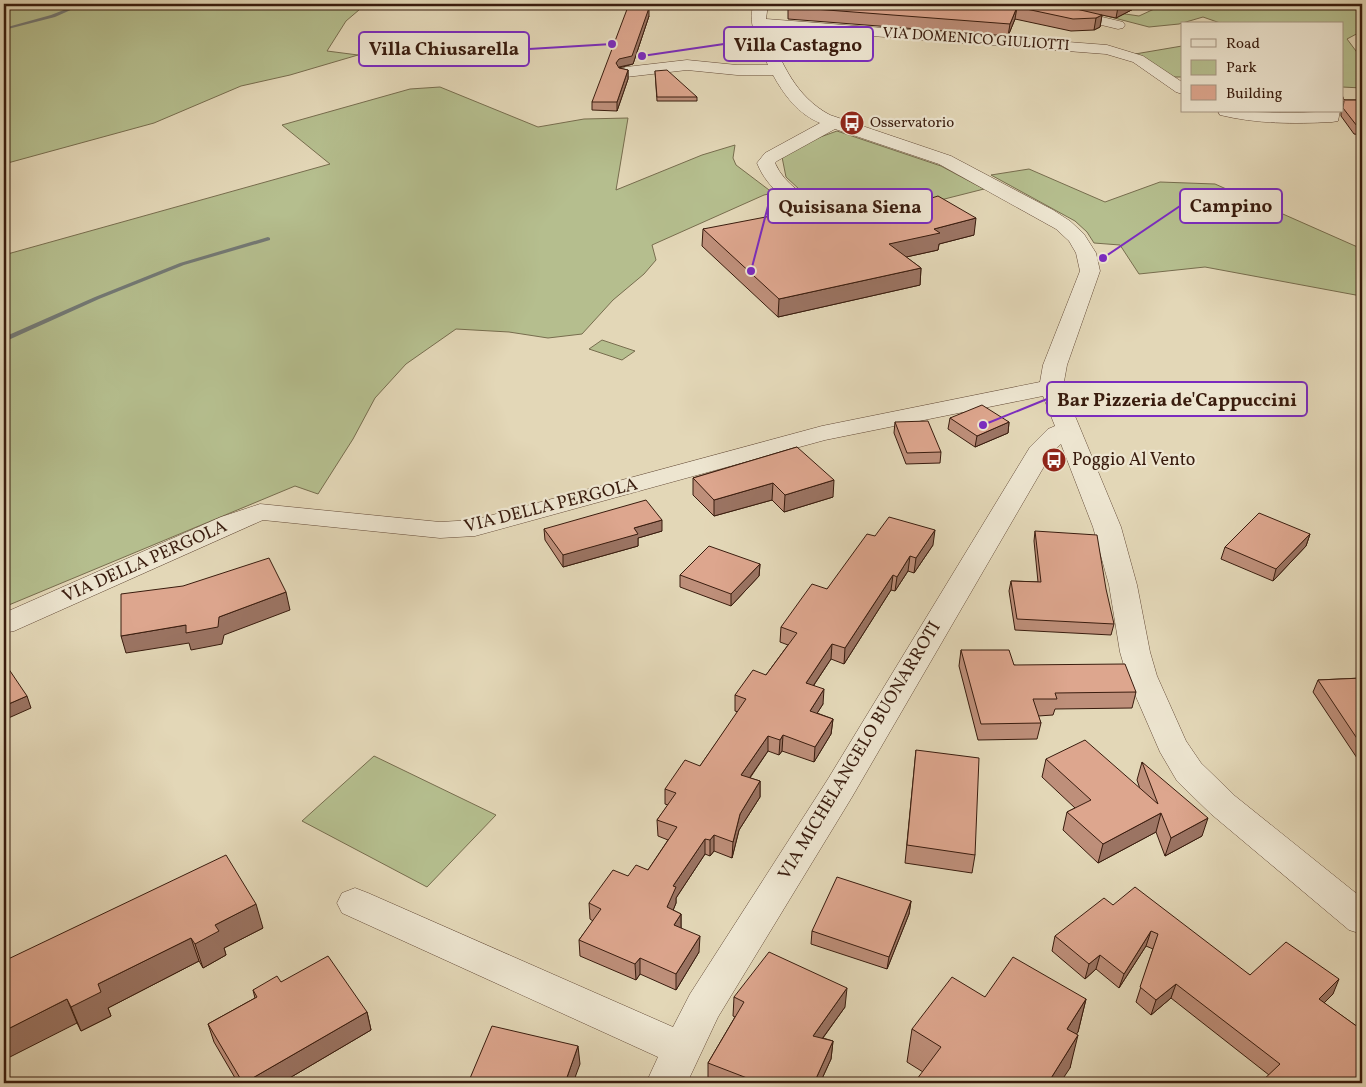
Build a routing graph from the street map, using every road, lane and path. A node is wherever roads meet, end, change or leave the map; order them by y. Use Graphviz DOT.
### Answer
graph roads {
  1 [pos="762,4"];
  2 [pos="1032,4"];
  3 [pos="832,18"];
  4 [pos="759,23"];
  5 [pos="1118,25"];
  6 [pos="626,72"];
  7 [pos="779,74"];
  8 [pos="709,82"];
  9 [pos="1181,88"];
  10 [pos="1232,112"];
  11 [pos="1332,112"];
  12 [pos="833,122"];
  13 [pos="882,204"];
  14 [pos="1051,387"];
  15 [pos="1068,430"];
  16 [pos="4,624"];
  17 [pos="355,903"];
  18 [pos="1362,919"];
  19 [pos="681,1049"];
  20 [pos="666,1083"];
  1 -- 4 [label="street"];
  2 -- 5 [label="street"];
  3 -- 4 [label="street, VIA DOMENICO GIULIOTTI"];
  3 -- 9 [label="street, VIA DOMENICO GIULIOTTI"];
  4 -- 7 [label="street"];
  6 -- 7 [label="street"];
  7 -- 8 [label="street"];
  7 -- 12 [label="street"];
  10 -- 11 [label="street"];
  12 -- 13 [label="street"];
  12 -- 14 [label="street"];
  14 -- 15 [label="street"];
  14 -- 16 [label="street, VIA DELLA PERGOLA"];
  15 -- 18 [label="street"];
  15 -- 19 [label="street, VIA MICHELANGELO BUONARROTI"];
  17 -- 19 [label="street"];
  19 -- 20 [label="street, VIA MICHELANGELO BUONARROTI"];
}
